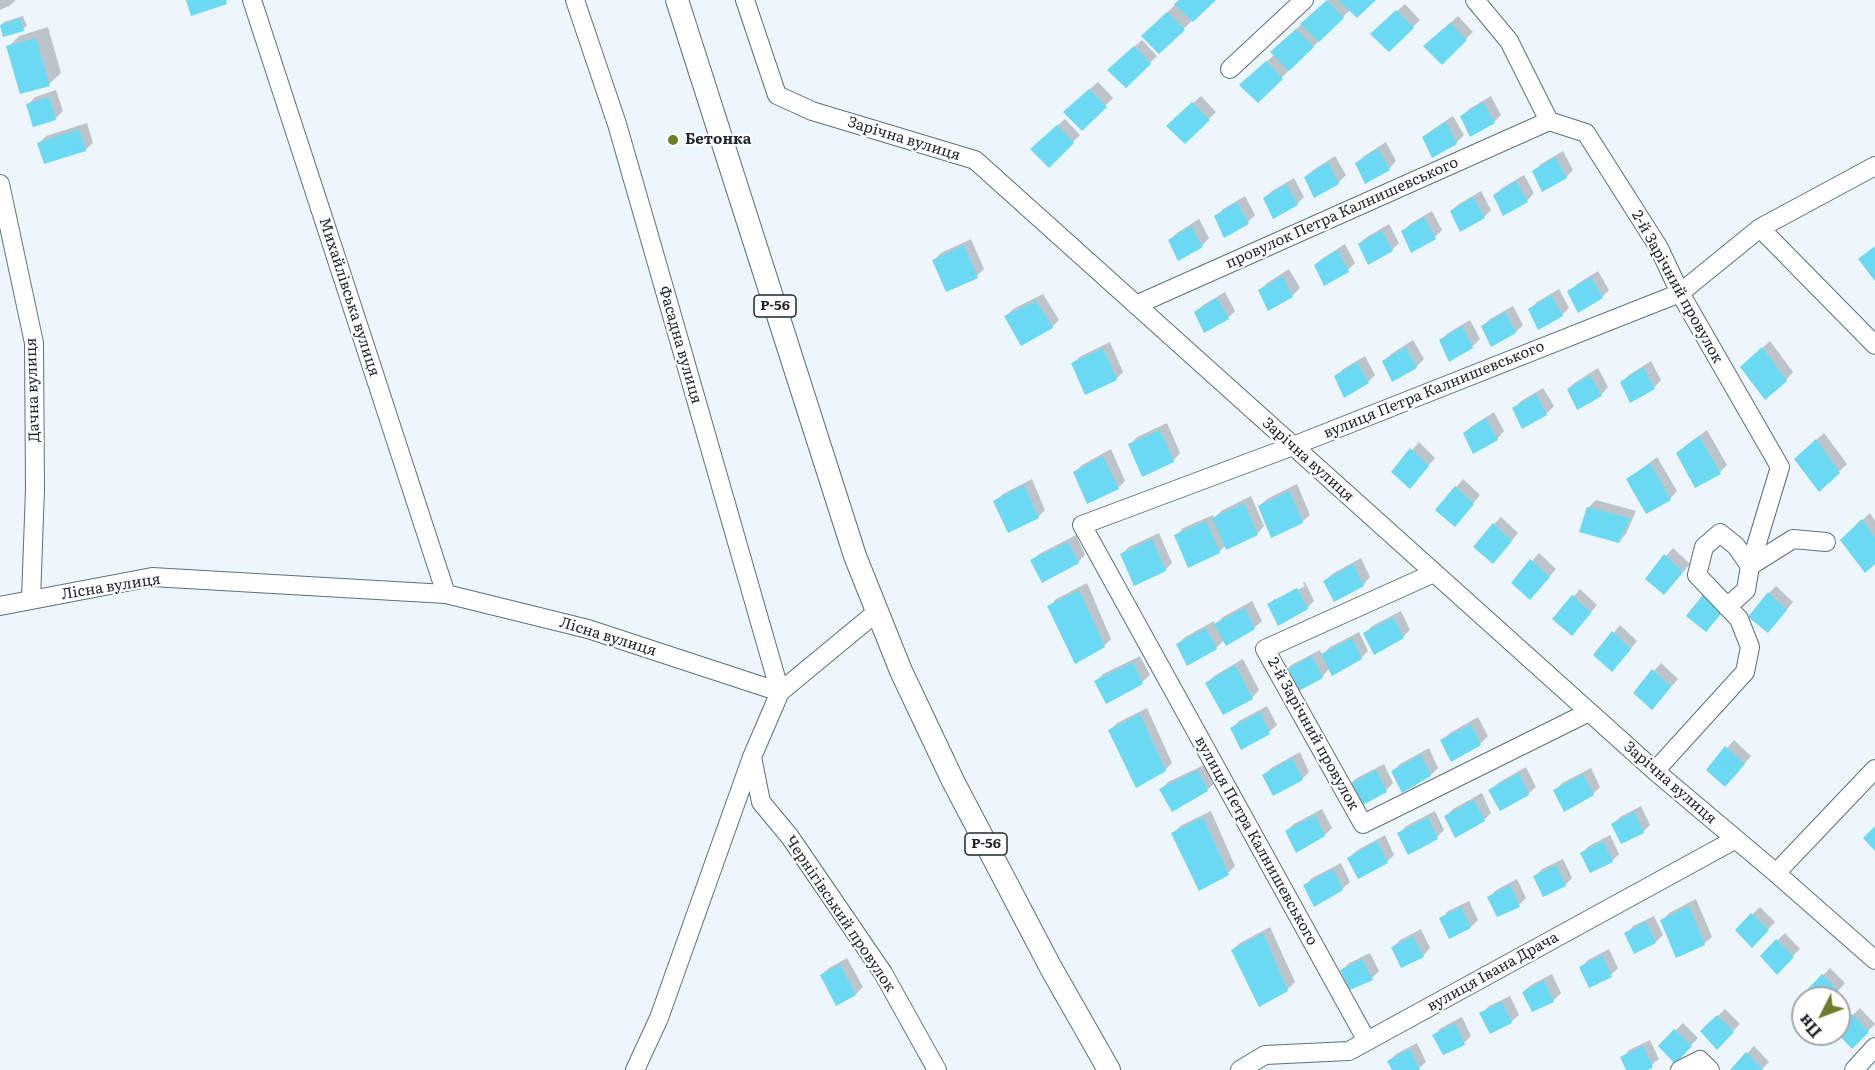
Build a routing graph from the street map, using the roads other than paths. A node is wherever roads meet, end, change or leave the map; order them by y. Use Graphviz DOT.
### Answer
graph roads {
  1 [pos="252,0"];
  2 [pos="575,0"];
  3 [pos="676,0"];
  4 [pos="745,0"];
  5 [pos="1304,0"];
  6 [pos="1475,0"];
  7 [pos="1230,69"];
  8 [pos="1549,121"];
  9 [pos="1875,166"];
  10 [pos="0,184"];
  11 [pos="1760,228"];
  12 [pos="1680,293"];
  13 [pos="1136,305"];
  14 [pos="1875,345"];
  15 [pos="1293,446"];
  16 [pos="1826,542"];
  17 [pos="1750,566"];
  18 [pos="1434,573"];
  19 [pos="446,594"];
  20 [pos="31,600"];
  21 [pos="0,606"];
  22 [pos="1727,607"];
  23 [pos="878,611"];
  24 [pos="780,692"];
  25 [pos="1589,712"];
  26 [pos="752,757"];
  27 [pos="1875,769"];
  28 [pos="1655,771"];
  29 [pos="1736,839"];
  30 [pos="1776,873"];
  31 [pos="1875,960"];
  32 [pos="1367,1041"];
  33 [pos="1875,1047"];
  34 [pos="635,1070"];
  35 [pos="937,1070"];
  36 [pos="1109,1070"];
  37 [pos="1240,1070"];
  38 [pos="1680,1070"];
  39 [pos="1710,1070"];
  40 [pos="1854,1070"];
  1 -- 19 [label="street, Михайлівська вулиця"];
  2 -- 24 [label="street, Фасадна вулиця"];
  3 -- 23 [label="main road, Р-56"];
  4 -- 13 [label="street, Зарічна вулиця"];
  5 -- 7 [label="street"];
  6 -- 8 [label="street"];
  8 -- 12 [label="street, 2-й Зарічний провулок"];
  8 -- 13 [label="street, провулок Петра Калнишевського"];
  9 -- 11 [label="street, вулиця Петра Калнишевського"];
  10 -- 20 [label="street, Дачна вулиця"];
  11 -- 12 [label="street, вулиця Петра Калнишевського"];
  11 -- 14 [label="street"];
  12 -- 15 [label="street, вулиця Петра Калнишевського"];
  12 -- 17 [label="street, 2-й Зарічний провулок"];
  13 -- 15 [label="street, Зарічна вулиця"];
  15 -- 18 [label="street, Зарічна вулиця"];
  15 -- 32 [label="street, вулиця Петра Калнишевського"];
  16 -- 17 [label="street"];
  17 -- 22 [label="street, 2-й Зарічний провулок"];
  17 -- 22 [label="street"];
  18 -- 25 [label="street, Зарічна вулиця"];
  18 -- 25 [label="street, 2-й Зарічний провулок"];
  19 -- 20 [label="street, Лісна вулиця"];
  19 -- 24 [label="street, Лісна вулиця"];
  20 -- 21 [label="street, Лісна вулиця"];
  22 -- 28 [label="street"];
  23 -- 24 [label="street"];
  23 -- 36 [label="main road, Р-56"];
  24 -- 26 [label="street"];
  25 -- 28 [label="street, Зарічна вулиця"];
  26 -- 34 [label="street"];
  26 -- 35 [label="street, Чернігівський провулок"];
  27 -- 30 [label="street"];
  28 -- 29 [label="street, Зарічна вулиця"];
  29 -- 30 [label="street, Зарічна вулиця"];
  29 -- 32 [label="street, вулиця Івана Драча"];
  30 -- 31 [label="street, Зарічна вулиця"];
  32 -- 37 [label="street, вулиця Івана Драча"];
  33 -- 40 [label="street"];
  38 -- 39 [label="street"];
}
